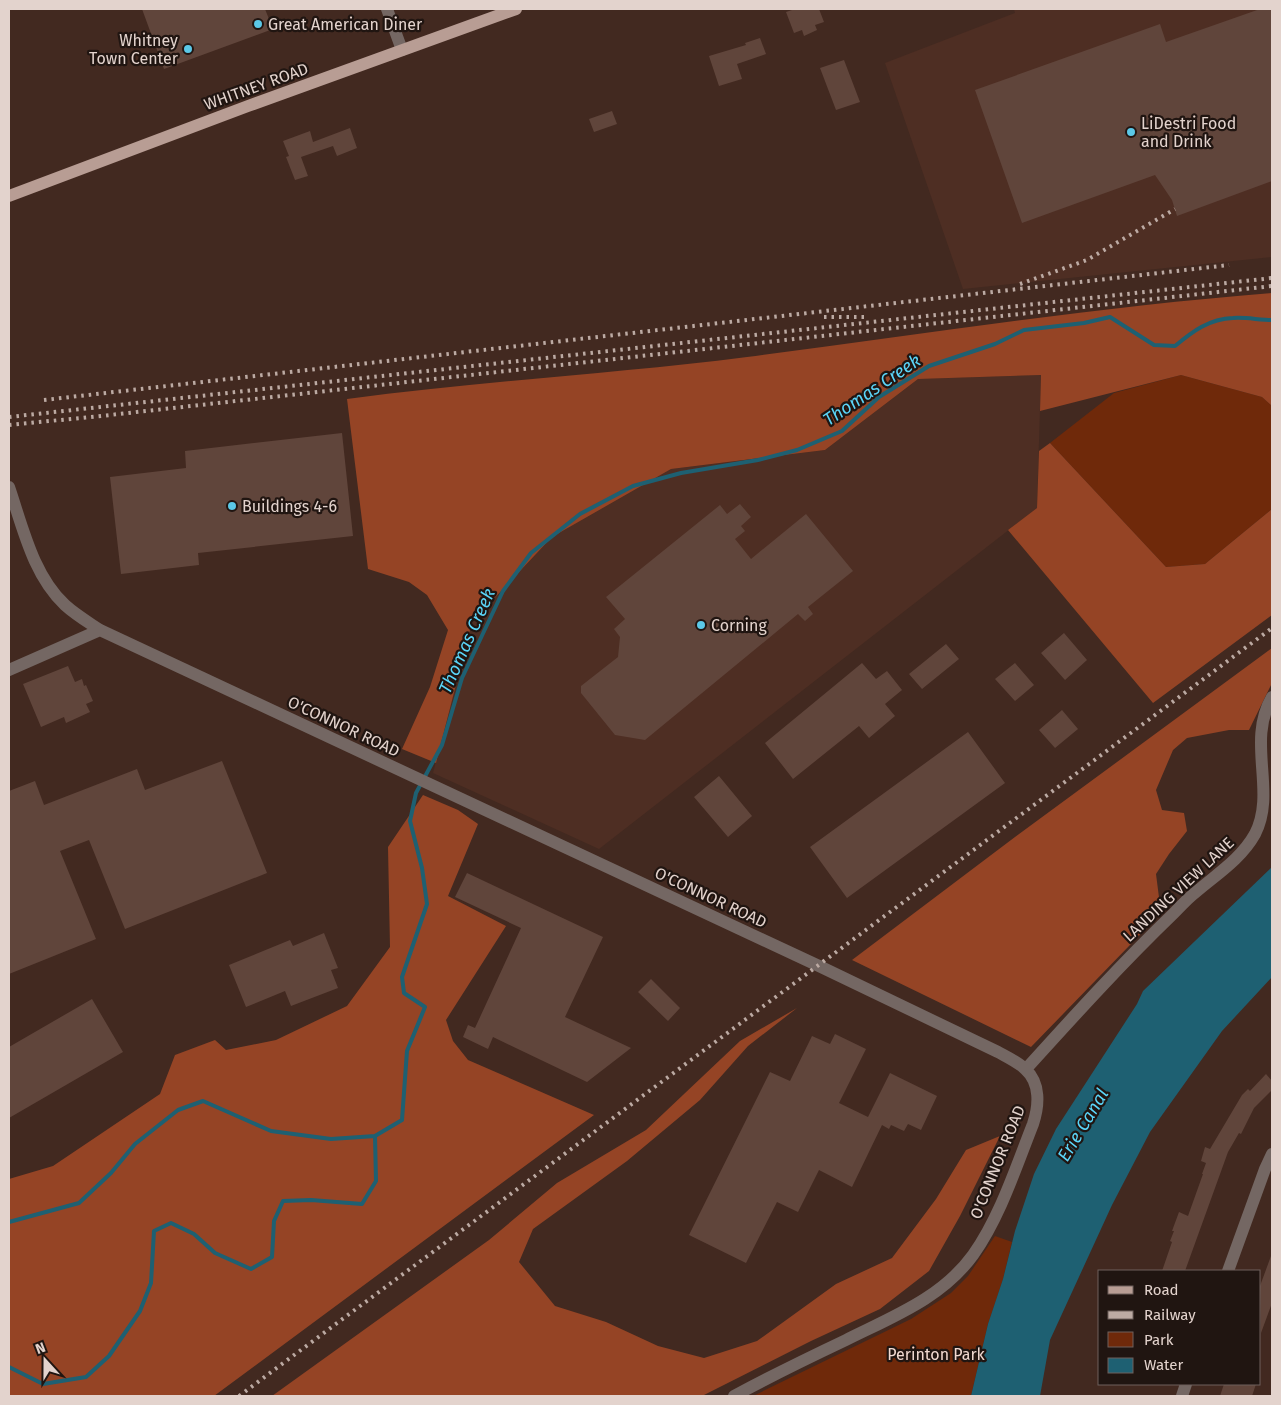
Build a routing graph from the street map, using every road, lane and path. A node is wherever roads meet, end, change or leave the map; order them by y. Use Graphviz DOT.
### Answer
graph roads {
  1 [pos="387,9"];
  2 [pos="516,9"];
  3 [pos="402,50"];
  4 [pos="9,196"];
  5 [pos="9,488"];
  6 [pos="100,630"];
  7 [pos="9,670"];
  8 [pos="1272,697"];
  9 [pos="1026,1070"];
  10 [pos="1272,1154"];
  11 [pos="1228,1270"];
  12 [pos="734,1396"];
  1 -- 3 [label="street"];
  2 -- 3 [label="main road, WHITNEY ROAD"];
  3 -- 4 [label="main road, WHITNEY ROAD"];
  5 -- 6 [label="street, O'CONNOR ROAD"];
  6 -- 7 [label="street"];
  6 -- 9 [label="street, O'CONNOR ROAD"];
  8 -- 9 [label="street, LANDING VIEW LANE"];
  9 -- 12 [label="street, O'CONNOR ROAD"];
  10 -- 11 [label="street"];
}
